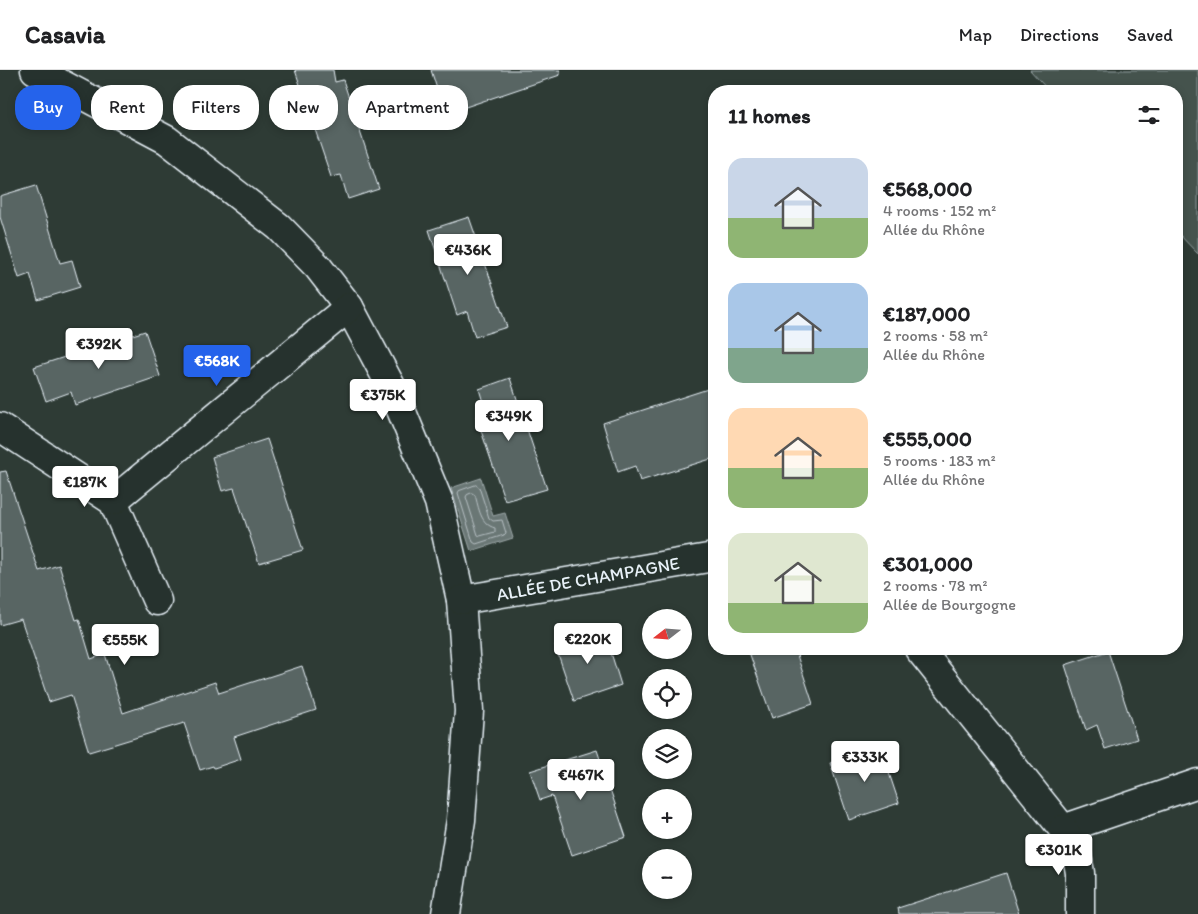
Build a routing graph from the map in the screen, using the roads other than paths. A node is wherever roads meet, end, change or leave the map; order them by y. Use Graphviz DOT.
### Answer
graph roads {
  1 [pos="35,70"];
  2 [pos="349,307"];
  3 [pos="0,427"];
  4 [pos="113,500"];
  5 [pos="708,558"];
  6 [pos="461,600"];
  7 [pos="157,601"];
  8 [pos="924,655"];
  9 [pos="1198,783"];
  10 [pos="1063,829"];
  11 [pos="446,914"];
  12 [pos="1080,914"];
  1 -- 2 [label="street"];
  2 -- 4 [label="street"];
  2 -- 6 [label="street"];
  3 -- 4 [label="street"];
  4 -- 7 [label="street"];
  5 -- 6 [label="street, ALLÉE DE CHAMPAGNE"];
  6 -- 11 [label="street"];
  8 -- 10 [label="street"];
  9 -- 10 [label="street"];
  10 -- 12 [label="street"];
}
